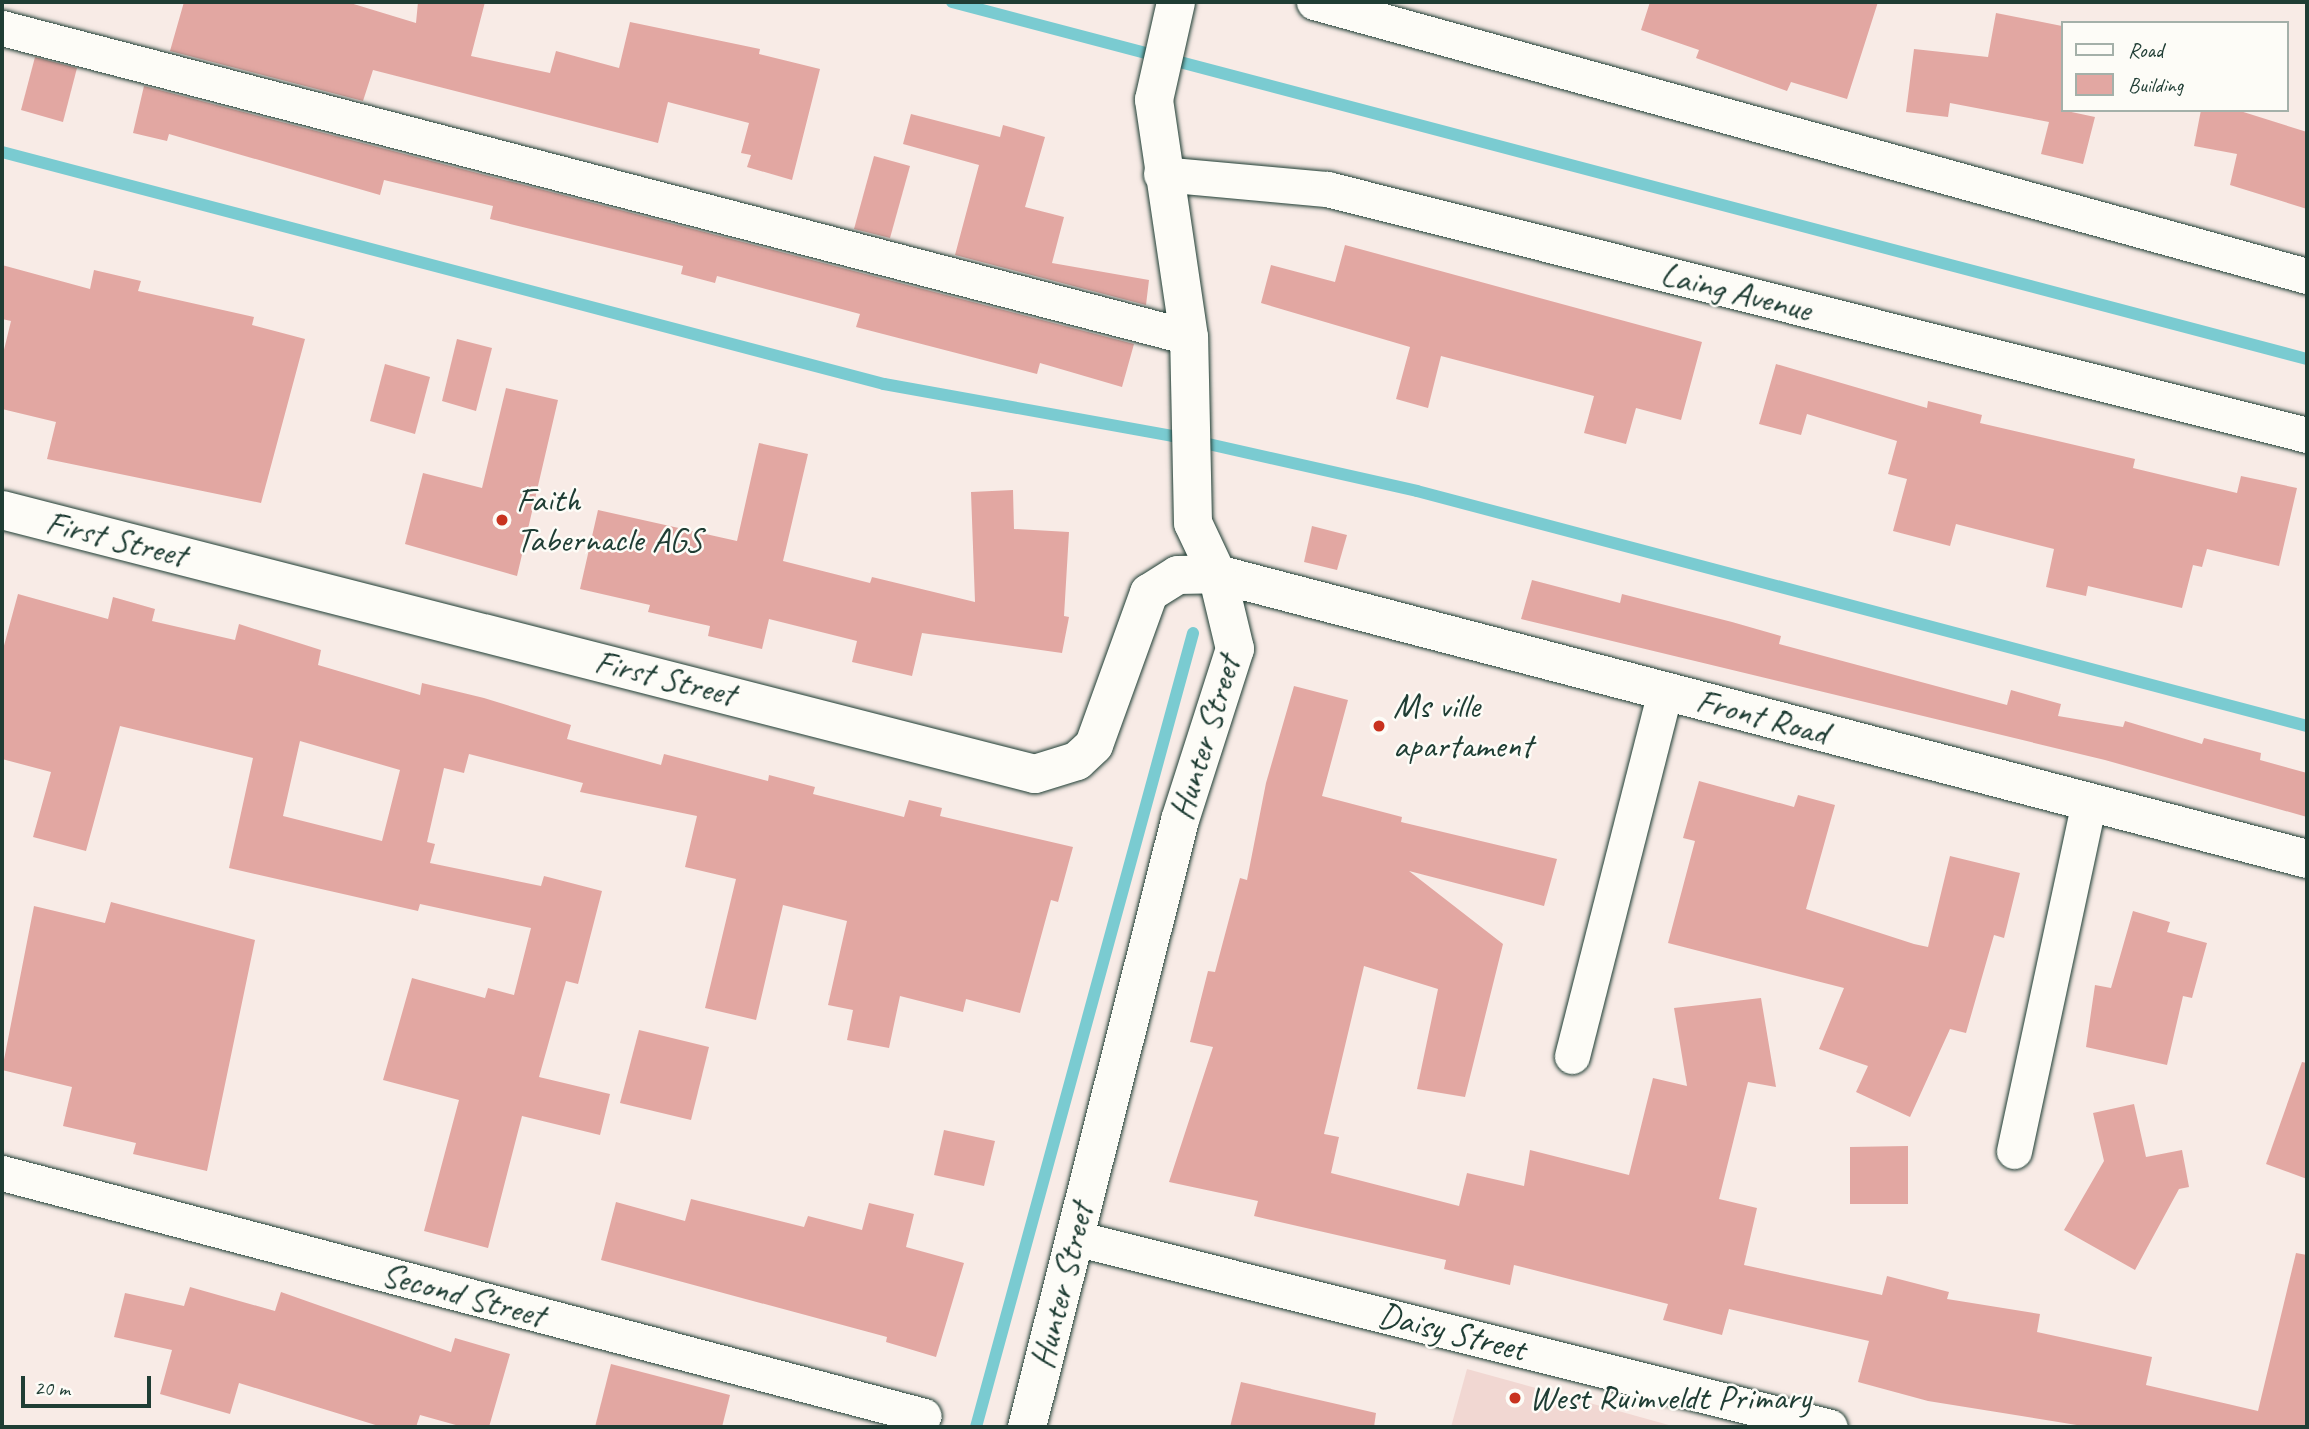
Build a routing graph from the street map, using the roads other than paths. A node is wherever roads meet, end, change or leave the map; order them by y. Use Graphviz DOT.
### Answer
graph roads {
  1 [pos="1176,2"];
  2 [pos="1314,2"];
  3 [pos="2,27"];
  4 [pos="1161,174"];
  5 [pos="2307,276"];
  6 [pos="1189,337"];
  7 [pos="2307,435"];
  8 [pos="2,510"];
  9 [pos="1217,574"];
  10 [pos="1665,691"];
  11 [pos="2089,802"];
  12 [pos="2307,859"];
  13 [pos="1572,1056"];
  14 [pos="2014,1151"];
  15 [pos="2,1173"];
  16 [pos="1074,1238"];
  17 [pos="924,1416"];
  18 [pos="1027,1427"];
  19 [pos="1830,1427"];
  1 -- 4 [label="street, Hunter Street"];
  2 -- 5 [label="street"];
  3 -- 6 [label="street"];
  4 -- 6 [label="street, Hunter Street"];
  4 -- 7 [label="street, Laing Avenue"];
  6 -- 9 [label="street, Hunter Street"];
  8 -- 9 [label="street, First Street"];
  9 -- 10 [label="street, Front Road"];
  9 -- 16 [label="street, Hunter Street"];
  10 -- 11 [label="street, Front Road"];
  10 -- 13 [label="street"];
  11 -- 12 [label="street, Front Road"];
  11 -- 14 [label="street"];
  15 -- 17 [label="street, Second Street"];
  16 -- 18 [label="street, Hunter Street"];
  16 -- 19 [label="street, Daisy Street"];
}
